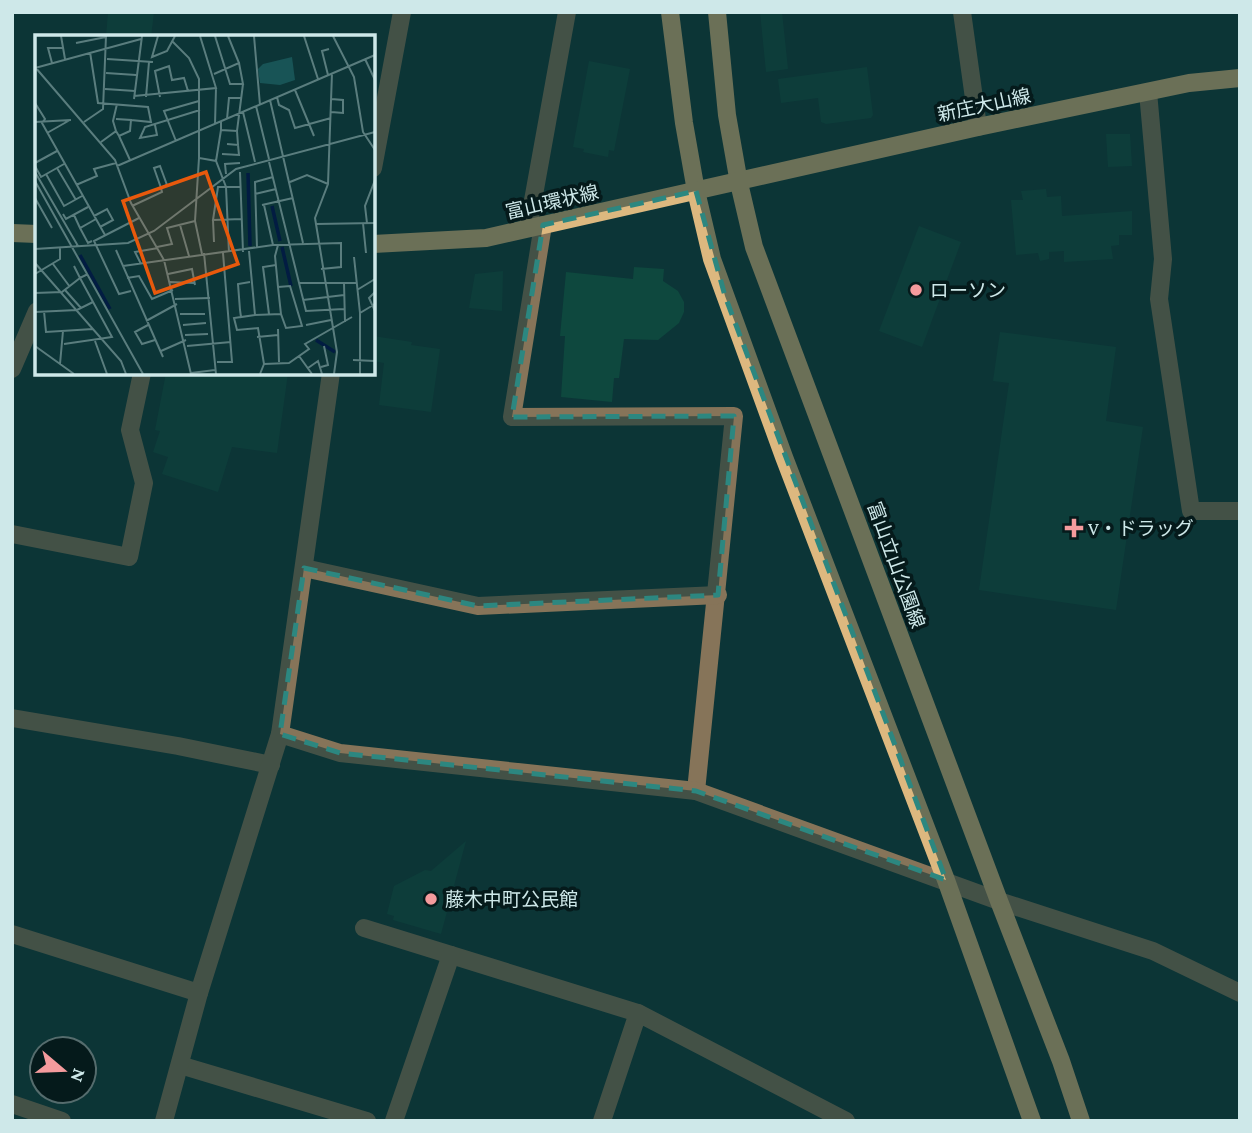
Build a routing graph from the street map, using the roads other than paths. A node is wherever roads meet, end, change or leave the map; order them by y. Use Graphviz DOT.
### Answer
graph roads {
  1 [pos="402,12"];
  2 [pos="567,12"];
  3 [pos="670,12"];
  4 [pos="717,12"];
  5 [pos="962,12"];
  6 [pos="1240,78"];
  7 [pos="1148,92"];
  8 [pos="978,127"];
  9 [pos="374,163"];
  10 [pos="738,183"];
  11 [pos="696,191"];
  12 [pos="536,227"];
  13 [pos="12,233"];
  14 [pos="35,234"];
  15 [pos="374,244"];
  16 [pos="35,316"];
  17 [pos="12,369"];
  18 [pos="142,374"];
  19 [pos="331,374"];
  20 [pos="1240,511"];
  21 [pos="12,534"];
  22 [pos="304,568"];
  23 [pos="718,595"];
  24 [pos="12,718"];
  25 [pos="280,734"];
  26 [pos="271,765"];
  27 [pos="696,791"];
  28 [pos="946,880"];
  29 [pos="999,901"];
  30 [pos="364,928"];
  31 [pos="12,934"];
  32 [pos="451,955"];
  33 [pos="199,993"];
  34 [pos="1240,993"];
  35 [pos="638,1013"];
  36 [pos="180,1065"];
  37 [pos="12,1104"];
  38 [pos="62,1121"];
  39 [pos="164,1121"];
  40 [pos="367,1121"];
  41 [pos="394,1121"];
  42 [pos="603,1121"];
  43 [pos="846,1121"];
  44 [pos="1032,1121"];
  45 [pos="1081,1121"];
  1 -- 9 [label="street"];
  2 -- 12 [label="street"];
  3 -- 11 [label="main road"];
  4 -- 10 [label="main road, 富山立山公園線"];
  5 -- 8 [label="street"];
  6 -- 7 [label="main road, 新庄大山線"];
  7 -- 8 [label="main road, 新庄大山線"];
  7 -- 20 [label="street"];
  8 -- 10 [label="main road, 新庄大山線"];
  10 -- 11 [label="main road, 富山環状線"];
  10 -- 29 [label="main road, 富山立山公園線"];
  11 -- 12 [label="main road, 富山環状線"];
  11 -- 28 [label="main road"];
  12 -- 15 [label="main road, 富山環状線"];
  12 -- 23 [label="street"];
  13 -- 14 [label="main road"];
  16 -- 17 [label="street"];
  18 -- 21 [label="street"];
  19 -- 22 [label="street"];
  22 -- 23 [label="street"];
  22 -- 25 [label="street"];
  23 -- 27 [label="street"];
  24 -- 26 [label="street"];
  25 -- 26 [label="street"];
  25 -- 27 [label="street"];
  26 -- 33 [label="street"];
  27 -- 28 [label="street"];
  28 -- 29 [label="street"];
  28 -- 44 [label="main road"];
  29 -- 34 [label="street"];
  29 -- 45 [label="main road, 富山立山公園線"];
  30 -- 32 [label="street"];
  31 -- 33 [label="street"];
  32 -- 35 [label="street"];
  32 -- 41 [label="street"];
  33 -- 36 [label="street"];
  35 -- 42 [label="street"];
  35 -- 43 [label="street"];
  36 -- 39 [label="street"];
  36 -- 40 [label="street"];
  37 -- 38 [label="street"];
}
